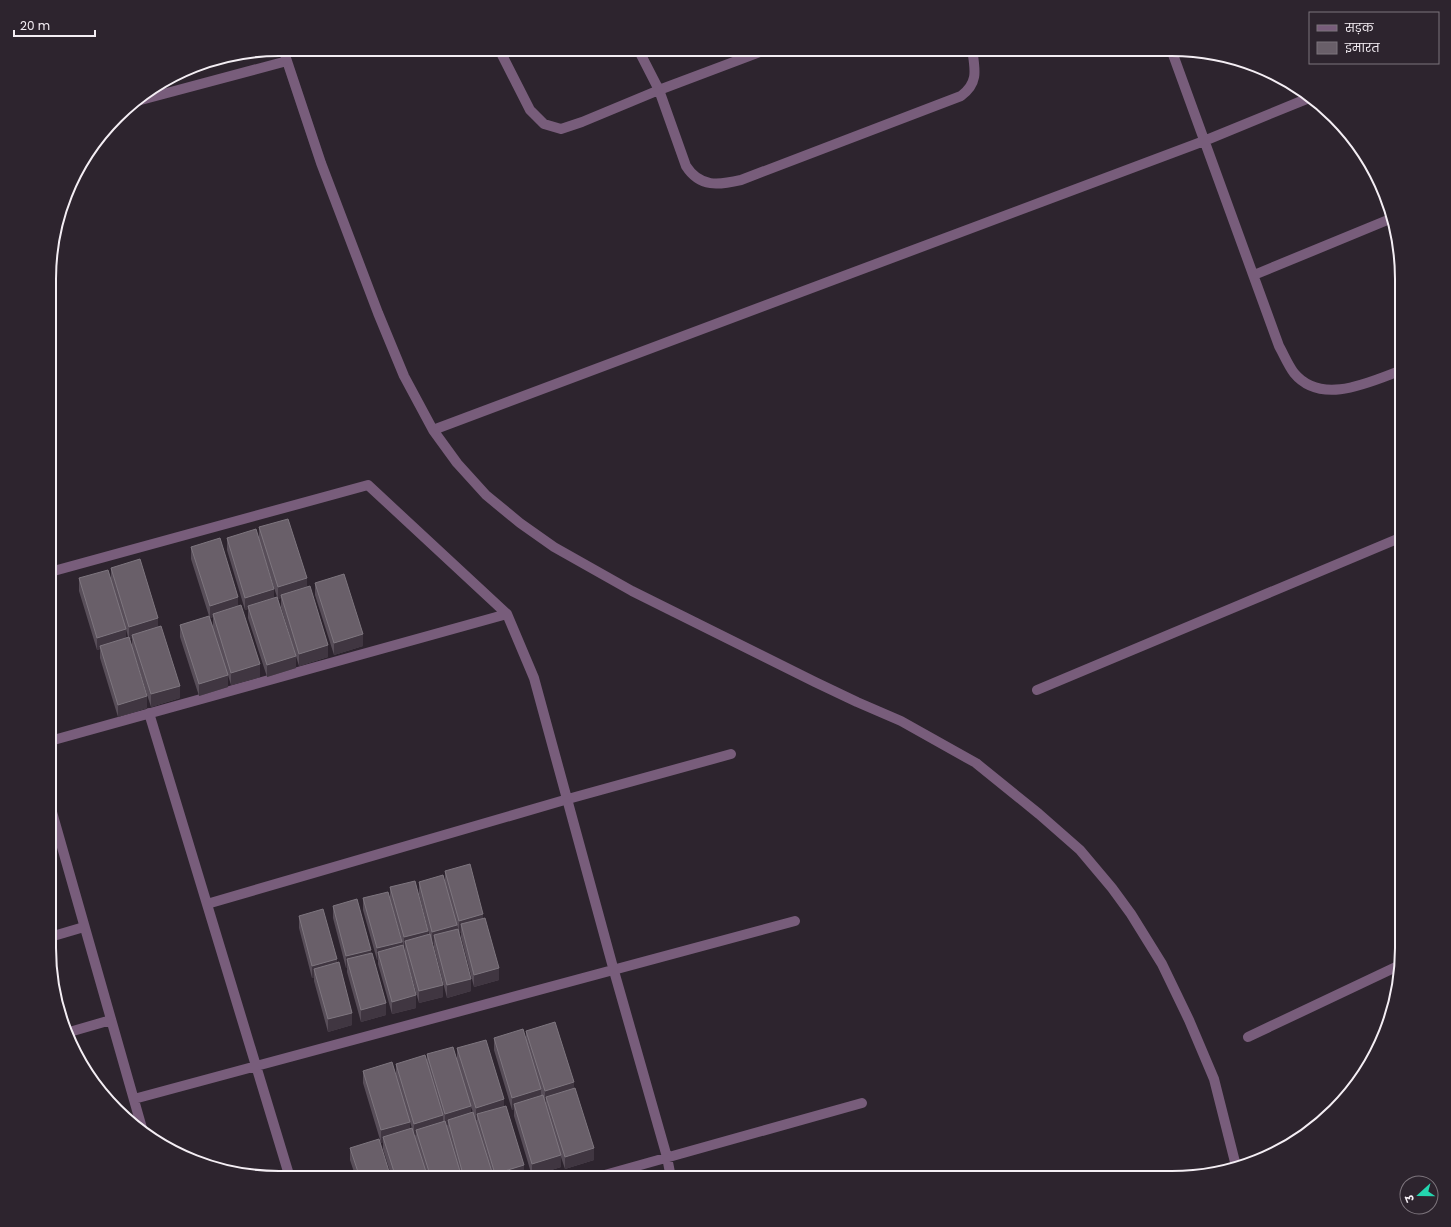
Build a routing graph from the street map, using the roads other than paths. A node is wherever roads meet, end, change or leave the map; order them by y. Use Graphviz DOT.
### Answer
graph roads {
  1 [pos="285,56"];
  2 [pos="503,56"];
  3 [pos="642,56"];
  4 [pos="749,56"];
  5 [pos="973,56"];
  6 [pos="1173,56"];
  7 [pos="286,60"];
  8 [pos="659,90"];
  9 [pos="150,97"];
  10 [pos="1305,100"];
  11 [pos="1204,141"];
  12 [pos="1387,220"];
  13 [pos="1254,275"];
  14 [pos="1395,373"];
  15 [pos="433,430"];
  16 [pos="1395,540"];
  17 [pos="56,570"];
  18 [pos="507,614"];
  19 [pos="1037,690"];
  20 [pos="149,713"];
  21 [pos="56,739"];
  22 [pos="731,754"];
  23 [pos="568,799"];
  24 [pos="56,827"];
  25 [pos="207,904"];
  26 [pos="795,921"];
  27 [pos="84,927"];
  28 [pos="56,935"];
  29 [pos="1394,968"];
  30 [pos="614,971"];
  31 [pos="111,1020"];
  32 [pos="72,1031"];
  33 [pos="1248,1037"];
  34 [pos="256,1066"];
  35 [pos="134,1099"];
  36 [pos="862,1103"];
  37 [pos="141,1123"];
  38 [pos="667,1157"];
  39 [pos="1235,1162"];
  40 [pos="288,1171"];
  41 [pos="618,1171"];
  42 [pos="670,1171"];
  1 -- 7 [label="street"];
  2 -- 8 [label="street"];
  3 -- 8 [label="street"];
  4 -- 8 [label="street"];
  5 -- 8 [label="street"];
  6 -- 11 [label="street"];
  7 -- 9 [label="street"];
  7 -- 15 [label="street"];
  10 -- 11 [label="street"];
  11 -- 13 [label="street"];
  11 -- 15 [label="street"];
  12 -- 13 [label="street"];
  13 -- 14 [label="street"];
  15 -- 39 [label="street"];
  16 -- 19 [label="street"];
  17 -- 18 [label="street"];
  18 -- 20 [label="street"];
  18 -- 23 [label="street"];
  20 -- 21 [label="street"];
  20 -- 25 [label="street"];
  22 -- 23 [label="street"];
  23 -- 25 [label="street"];
  23 -- 30 [label="street"];
  24 -- 27 [label="street"];
  25 -- 34 [label="street"];
  26 -- 30 [label="street"];
  27 -- 28 [label="street"];
  27 -- 31 [label="street"];
  29 -- 33 [label="street"];
  30 -- 34 [label="street"];
  30 -- 38 [label="street"];
  31 -- 32 [label="street"];
  31 -- 35 [label="street"];
  34 -- 35 [label="street"];
  34 -- 40 [label="street"];
  35 -- 37 [label="street"];
  36 -- 38 [label="street"];
  38 -- 41 [label="street"];
  38 -- 42 [label="street"];
}
